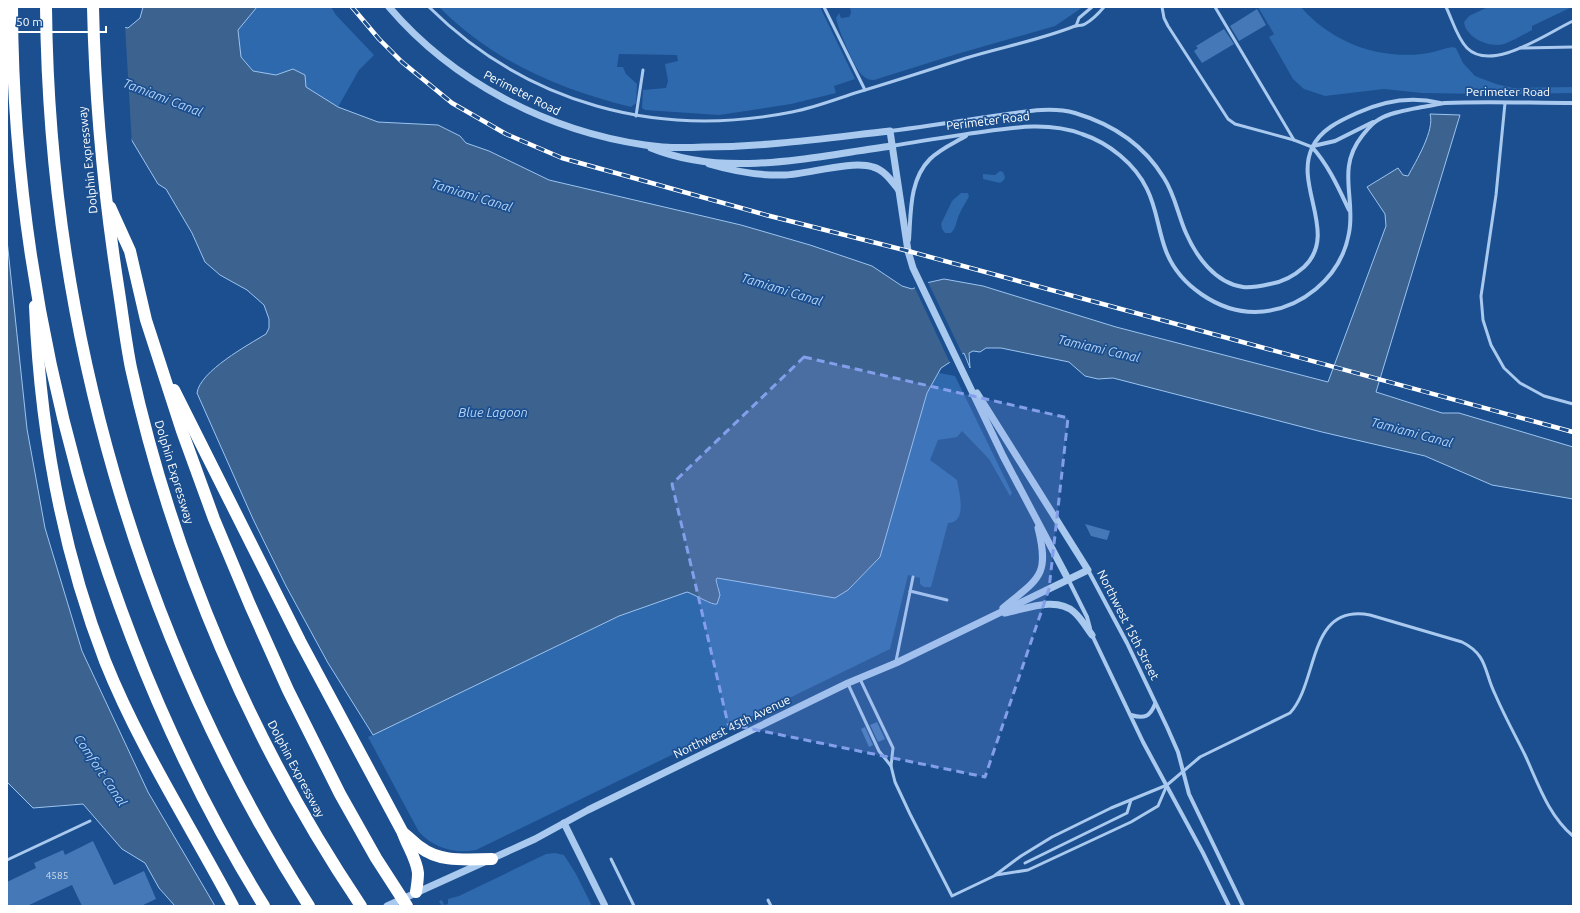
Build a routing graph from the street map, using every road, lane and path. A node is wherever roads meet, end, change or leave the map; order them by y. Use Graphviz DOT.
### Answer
graph roads {
  1 [pos="12,7"];
  2 [pos="46,7"];
  3 [pos="93,7"];
  4 [pos="389,7"];
  5 [pos="429,7"];
  6 [pos="824,7"];
  7 [pos="1092,7"];
  8 [pos="1104,7"];
  9 [pos="1162,7"];
  10 [pos="1215,7"];
  11 [pos="1446,7"];
  12 [pos="1573,21"];
  13 [pos="1076,26"];
  14 [pos="1573,47"];
  15 [pos="1518,48"];
  16 [pos="643,70"];
  17 [pos="865,90"];
  18 [pos="1573,102"];
  19 [pos="1443,103"];
  20 [pos="1505,103"];
  21 [pos="636,116"];
  22 [pos="1378,120"];
  23 [pos="890,131"];
  24 [pos="969,134"];
  25 [pos="1294,140"];
  26 [pos="646,146"];
  27 [pos="892,146"];
  28 [pos="1312,147"];
  29 [pos="686,159"];
  30 [pos="898,189"];
  31 [pos="104,193"];
  32 [pos="1351,214"];
  33 [pos="908,251"];
  34 [pos="33,263"];
  35 [pos="160,365"];
  36 [pos="962,370"];
  37 [pos="1573,404"];
  38 [pos="1035,516"];
  39 [pos="1088,570"];
  40 [pos="913,577"];
  41 [pos="1068,579"];
  42 [pos="910,591"];
  43 [pos="947,600"];
  44 [pos="993,616"];
  45 [pos="1092,635"];
  46 [pos="896,663"];
  47 [pos="860,678"];
  48 [pos="848,683"];
  49 [pos="1156,704"];
  50 [pos="1131,715"];
  51 [pos="890,766"];
  52 [pos="1183,771"];
  53 [pos="1167,785"];
  54 [pos="1131,800"];
  55 [pos="90,821"];
  56 [pos="564,823"];
  57 [pos="403,833"];
  58 [pos="1573,836"];
  59 [pos="492,859"];
  60 [pos="610,859"];
  61 [pos="7,860"];
  62 [pos="1025,863"];
  63 [pos="994,876"];
  64 [pos="416,892"];
  65 [pos="768,900"];
  66 [pos="308,905"];
  67 [pos="233,906"];
  68 [pos="264,906"];
  69 [pos="361,906"];
  70 [pos="387,906"];
  71 [pos="407,906"];
  72 [pos="605,906"];
  73 [pos="634,906"];
  74 [pos="771,906"];
  75 [pos="1229,906"];
  76 [pos="1244,906"];
  1 -- 34 [label="highway"];
  2 -- 66 [label="highway"];
  3 -- 31 [label="highway, Dolphin Expressway"];
  4 -- 26 [label="street, Perimeter Road"];
  5 -- 21 [label="lane"];
  6 -- 17 [label="lane"];
  7 -- 13 [label="lane"];
  8 -- 13 [label="lane"];
  9 -- 25 [label="lane"];
  10 -- 25 [label="lane"];
  11 -- 15 [label="lane"];
  12 -- 15 [label="lane"];
  13 -- 17 [label="lane"];
  14 -- 15 [label="lane"];
  16 -- 21 [label="lane"];
  17 -- 21 [label="lane"];
  18 -- 20 [label="street, Perimeter Road"];
  19 -- 20 [label="street, Perimeter Road"];
  19 -- 22 [label="street, Perimeter Road"];
  19 -- 28 [label="street, Perimeter Road"];
  20 -- 37 [label="lane"];
  22 -- 28 [label="street"];
  22 -- 32 [label="street, Perimeter Road"];
  23 -- 26 [label="street, Perimeter Road"];
  23 -- 27 [label="street, Northwest 15th Street"];
  23 -- 28 [label="street, Perimeter Road"];
  24 -- 27 [label="street, Perimeter Road"];
  24 -- 32 [label="street, Perimeter Road"];
  24 -- 33 [label="street"];
  25 -- 28 [label="lane"];
  26 -- 29 [label="street, Perimeter Road"];
  27 -- 29 [label="street, Perimeter Road"];
  27 -- 30 [label="street, Northwest 15th Street"];
  28 -- 32 [label="street"];
  29 -- 30 [label="street"];
  30 -- 33 [label="street, Northwest 15th Street"];
  31 -- 35 [label="highway"];
  31 -- 69 [label="highway, Dolphin Expressway"];
  33 -- 36 [label="street, Northwest 15th Street"];
  34 -- 67 [label="highway"];
  34 -- 68 [label="highway"];
  35 -- 57 [label="highway"];
  35 -- 71 [label="highway"];
  36 -- 38 [label="street, Northwest 15th Street"];
  36 -- 39 [label="street, Northwest 15th Street"];
  38 -- 41 [label="street, Northwest 15th Street"];
  38 -- 44 [label="street"];
  39 -- 41 [label="street, Northwest 45th Avenue"];
  39 -- 49 [label="street, Northwest 15th Street"];
  40 -- 42 [label="lane"];
  41 -- 44 [label="street, Northwest 45th Avenue"];
  41 -- 45 [label="street, Northwest 15th Street"];
  42 -- 43 [label="lane"];
  42 -- 46 [label="lane"];
  44 -- 45 [label="street"];
  44 -- 46 [label="street, Northwest 45th Avenue"];
  45 -- 50 [label="street, Northwest 15th Street"];
  46 -- 47 [label="street, Northwest 45th Avenue"];
  47 -- 48 [label="street, Northwest 45th Avenue"];
  47 -- 51 [label="lane"];
  48 -- 51 [label="lane"];
  48 -- 56 [label="street, Northwest 45th Avenue"];
  49 -- 50 [label="street"];
  49 -- 52 [label="street, Northwest 15th Street"];
  50 -- 53 [label="street, Northwest 15th Street"];
  51 -- 63 [label="lane"];
  52 -- 53 [label="lane"];
  52 -- 58 [label="lane"];
  52 -- 76 [label="street, Northwest 15th Street"];
  53 -- 54 [label="lane"];
  53 -- 63 [label="lane"];
  53 -- 75 [label="street, Northwest 15th Street"];
  54 -- 62 [label="lane"];
  54 -- 63 [label="lane"];
  55 -- 61 [label="lane"];
  56 -- 59 [label="street, Northwest 45th Avenue"];
  56 -- 72 [label="street"];
  57 -- 59 [label="highway"];
  57 -- 64 [label="highway"];
  59 -- 64 [label="street, Northwest 45th Avenue"];
  60 -- 73 [label="lane"];
  64 -- 70 [label="street, Northwest 45th Avenue"];
  65 -- 74 [label="lane"];
}
